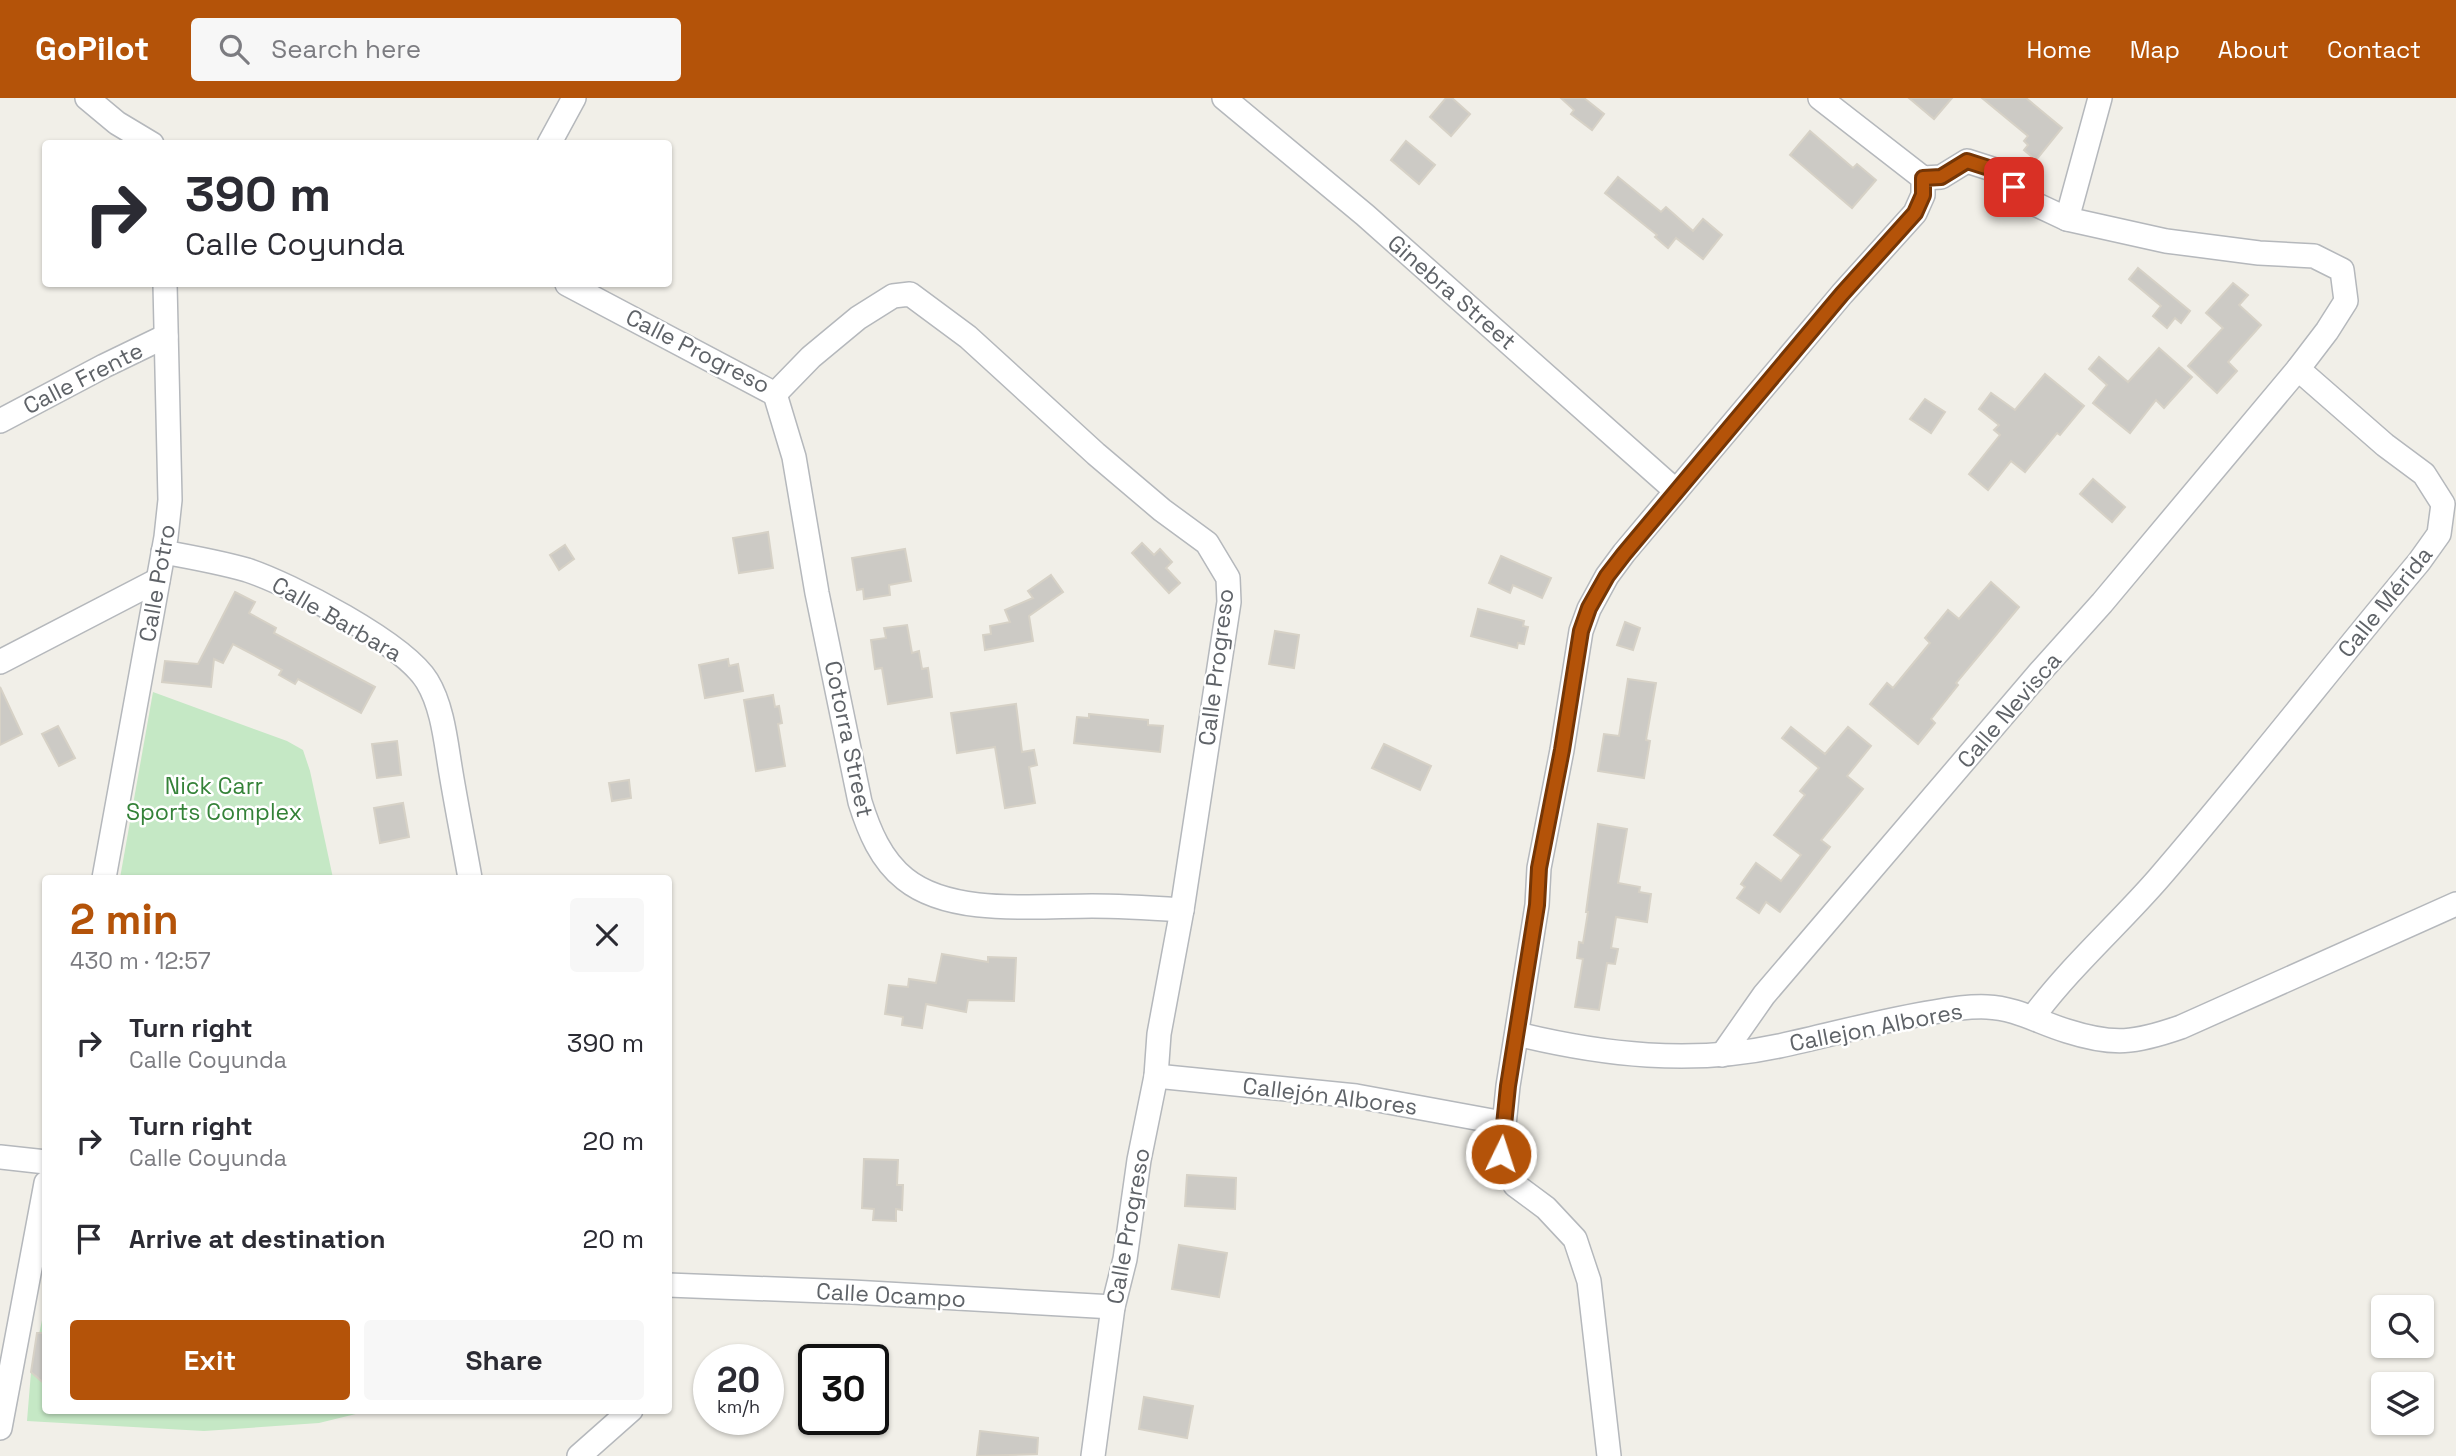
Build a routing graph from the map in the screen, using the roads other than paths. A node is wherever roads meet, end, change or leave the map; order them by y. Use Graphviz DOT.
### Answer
graph roads {
  1 [pos="87,98"];
  2 [pos="574,98"];
  3 [pos="1224,98"];
  4 [pos="1820,98"];
  5 [pos="2099,98"];
  6 [pos="145,140"];
  7 [pos="551,140"];
  8 [pos="1923,178"];
  9 [pos="2067,219"];
  10 [pos="165,287"];
  11 [pos="573,287"];
  12 [pos="166,337"];
  13 [pos="2298,369"];
  14 [pos="775,394"];
  15 [pos="0,421"];
  16 [pos="1676,491"];
  17 [pos="163,552"];
  18 [pos="158,580"];
  19 [pos="0,662"];
  20 [pos="105,875"];
  21 [pos="469,875"];
  22 [pos="2456,904"];
  23 [pos="1182,910"];
  24 [pos="2033,1017"];
  25 [pos="1517,1034"];
  26 [pos="1722,1055"];
  27 [pos="1156,1076"];
  28 [pos="1503,1123"];
  29 [pos="0,1157"];
  30 [pos="42,1162"];
  31 [pos="42,1205"];
  32 [pos="672,1284"];
  33 [pos="1112,1307"];
  34 [pos="626,1414"];
  35 [pos="0,1428"];
  36 [pos="579,1456"];
  37 [pos="1093,1456"];
  38 [pos="1609,1456"];
  1 -- 6 [label="street"];
  2 -- 7 [label="street"];
  3 -- 16 [label="street, Ginebra Street"];
  4 -- 8 [label="street"];
  5 -- 9 [label="street"];
  8 -- 9 [label="street"];
  8 -- 16 [label="street"];
  9 -- 13 [label="street"];
  10 -- 12 [label="street, Calle Potro"];
  11 -- 14 [label="street, Calle Progreso"];
  12 -- 15 [label="street, Calle Frente"];
  12 -- 17 [label="street, Calle Potro"];
  13 -- 24 [label="street, Calle Mérida"];
  13 -- 26 [label="street, Calle Nevisca"];
  14 -- 23 [label="street, Cotorra Street"];
  14 -- 23 [label="street, Calle Progreso"];
  16 -- 25 [label="street"];
  17 -- 18 [label="street, Calle Potro"];
  17 -- 21 [label="street, Calle Barbara"];
  18 -- 19 [label="street"];
  18 -- 20 [label="street, Calle Potro"];
  22 -- 24 [label="street, Callejon Albores"];
  23 -- 27 [label="street, Calle Progreso"];
  24 -- 26 [label="street, Callejon Albores"];
  25 -- 26 [label="street, Callejon Albores"];
  25 -- 28 [label="street"];
  27 -- 28 [label="street, Callejón Albores"];
  27 -- 33 [label="street, Calle Progreso"];
  28 -- 38 [label="street"];
  29 -- 30 [label="street"];
  31 -- 35 [label="street"];
  32 -- 33 [label="street, Calle Ocampo"];
  33 -- 37 [label="street, Calle Progreso"];
  34 -- 36 [label="street"];
}
